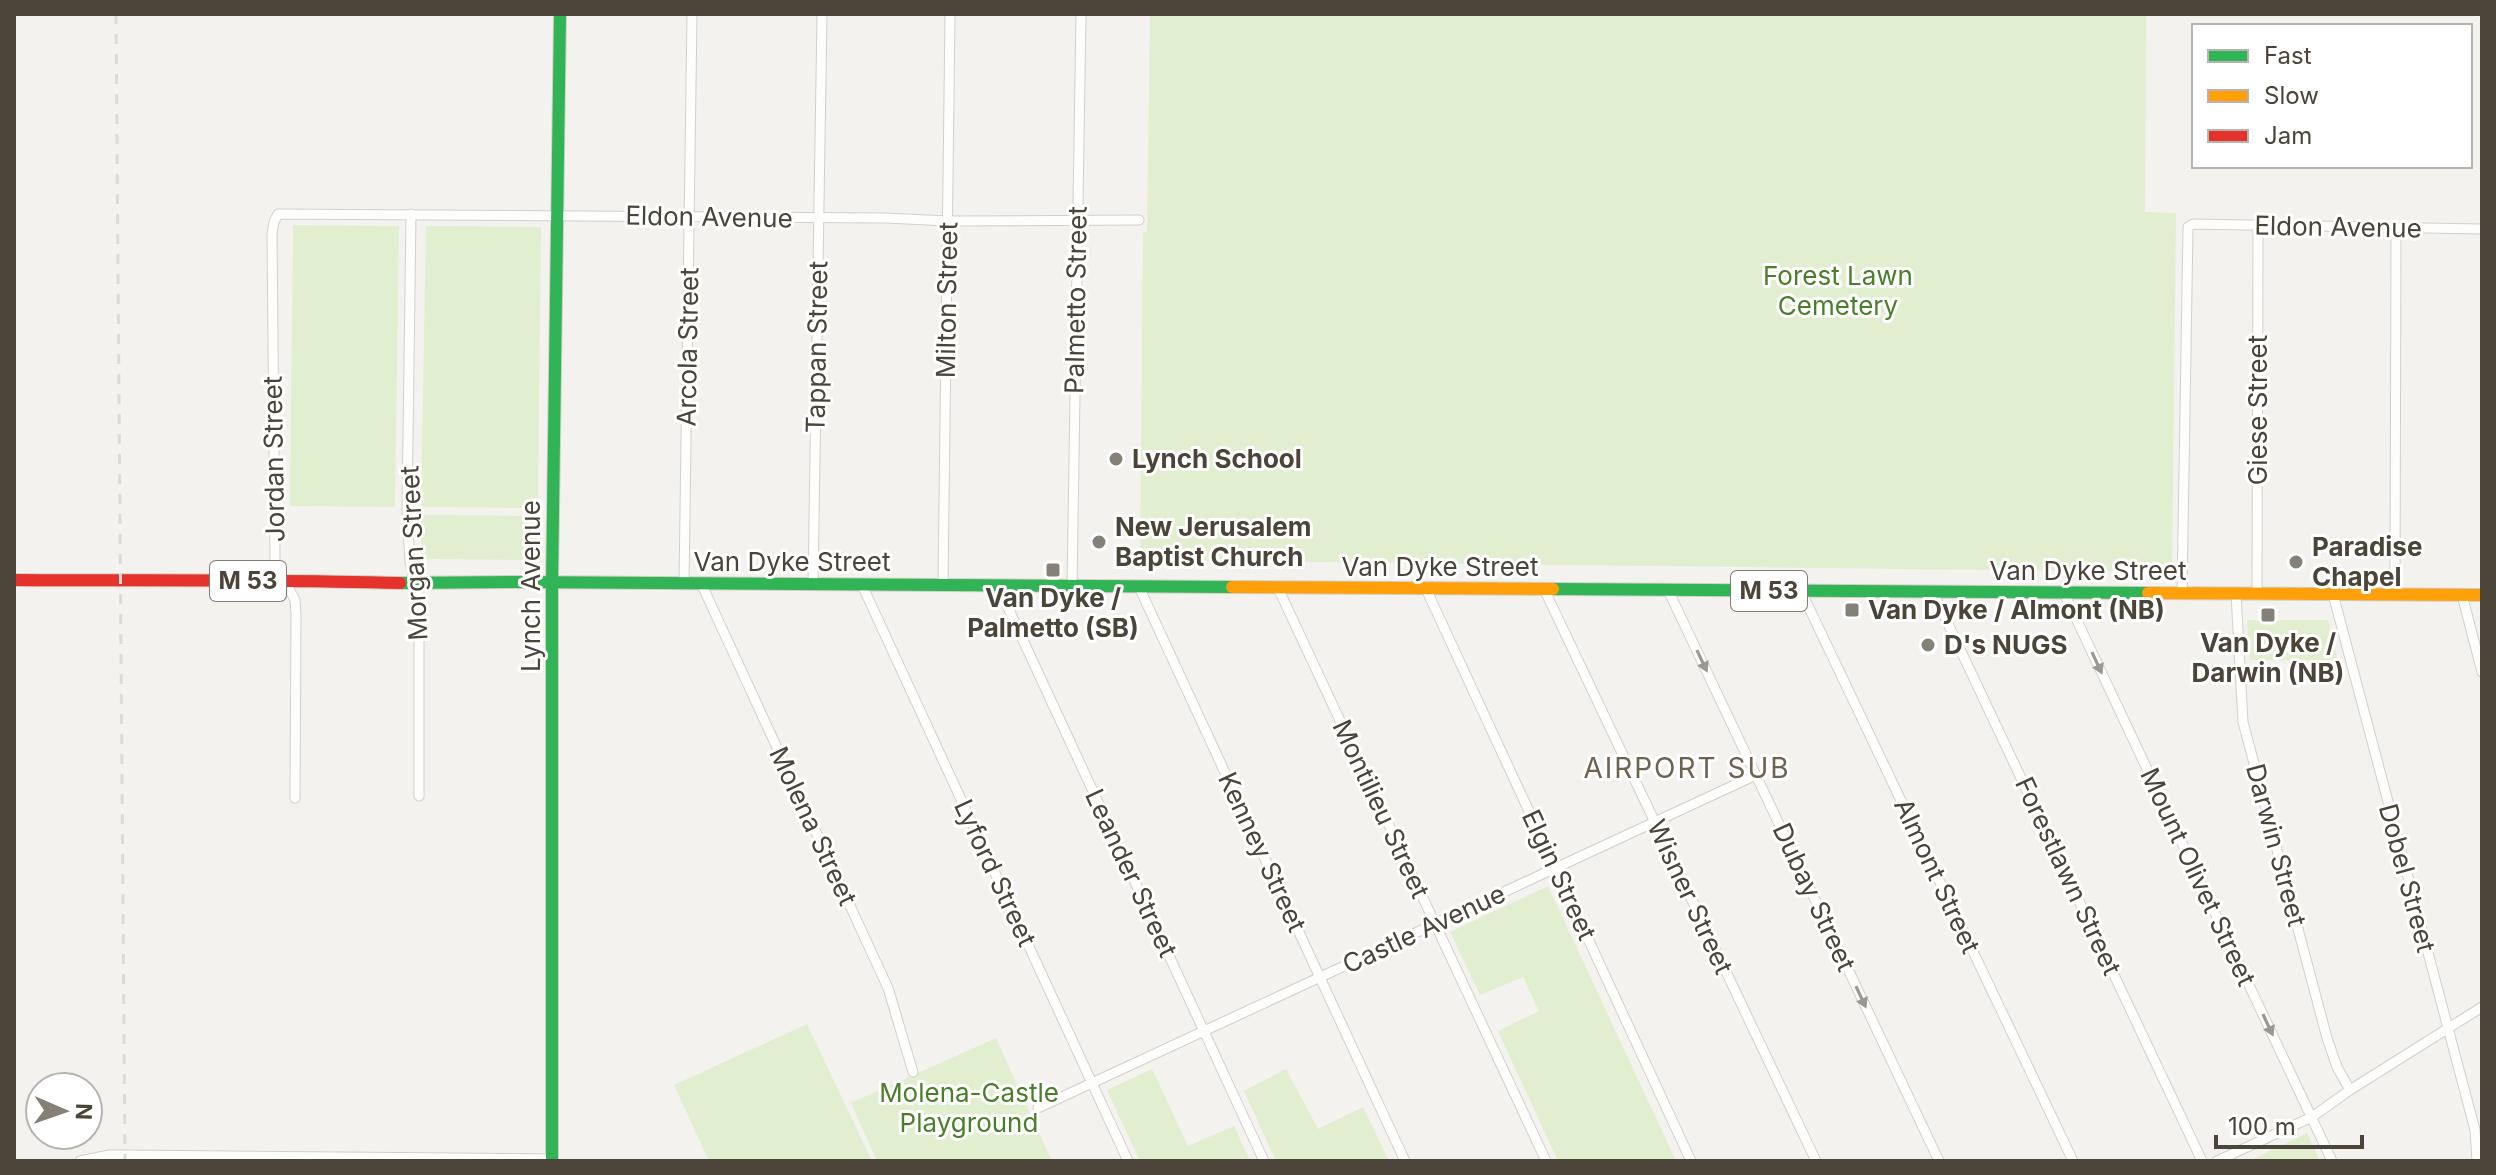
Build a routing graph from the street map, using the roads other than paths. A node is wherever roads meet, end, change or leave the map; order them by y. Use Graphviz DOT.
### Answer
graph roads {
  1 [pos="560,14"];
  2 [pos="692,14"];
  3 [pos="822,14"];
  4 [pos="950,14"];
  5 [pos="1081,14"];
  6 [pos="278,214"];
  7 [pos="411,214"];
  8 [pos="557,215"];
  9 [pos="690,216"];
  10 [pos="819,218"];
  11 [pos="1139,220"];
  12 [pos="948,221"];
  13 [pos="1078,221"];
  14 [pos="2258,225"];
  15 [pos="2396,229"];
  16 [pos="2482,229"];
  17 [pos="284,579"];
  18 [pos="14,580"];
  19 [pos="552,583"];
  20 [pos="684,583"];
  21 [pos="701,583"];
  22 [pos="416,584"];
  23 [pos="813,584"];
  24 [pos="862,585"];
  25 [pos="943,585"];
  26 [pos="998,586"];
  27 [pos="1072,586"];
  28 [pos="1139,587"];
  29 [pos="1278,588"];
  30 [pos="1426,589"];
  31 [pos="1544,589"];
  32 [pos="1668,590"];
  33 [pos="1801,591"];
  34 [pos="1933,592"];
  35 [pos="2064,593"];
  36 [pos="2182,594"];
  37 [pos="2236,594"];
  38 [pos="2257,594"];
  39 [pos="2333,594"];
  40 [pos="2395,595"];
  41 [pos="2462,595"];
  42 [pos="2482,595"];
  43 [pos="2482,672"];
  44 [pos="1756,775"];
  45 [pos="419,796"];
  46 [pos="295,798"];
  47 [pos="1655,822"];
  48 [pos="1555,868"];
  49 [pos="1435,924"];
  50 [pos="1320,977"];
  51 [pos="2482,1007"];
  52 [pos="2447,1029"];
  53 [pos="1203,1031"];
  54 [pos="913,1072"];
  55 [pos="1091,1083"];
  56 [pos="2350,1090"];
  57 [pos="1038,1108"];
  58 [pos="2312,1117"];
  59 [pos="552,1160"];
  60 [pos="80,1161"];
  61 [pos="1128,1161"];
  62 [pos="1264,1161"];
  63 [pos="1405,1161"];
  64 [pos="1546,1161"];
  65 [pos="1691,1161"];
  66 [pos="1816,1161"];
  67 [pos="1939,1161"];
  68 [pos="2073,1161"];
  69 [pos="2202,1161"];
  70 [pos="2217,1161"];
  71 [pos="2332,1161"];
  72 [pos="2477,1161"];
  1 -- 8 [label="main road, Lynch Avenue"];
  2 -- 9 [label="street, Arcola Street"];
  3 -- 10 [label="street, Tappan Street"];
  4 -- 12 [label="street, Milton Street"];
  5 -- 13 [label="street, Palmetto Street"];
  6 -- 7 [label="street, Eldon Avenue"];
  6 -- 17 [label="street, Jordan Street"];
  7 -- 8 [label="street, Eldon Avenue"];
  7 -- 22 [label="street, Morgan Street"];
  8 -- 9 [label="street, Eldon Avenue"];
  8 -- 19 [label="main road, Lynch Avenue"];
  9 -- 10 [label="street, Eldon Avenue"];
  9 -- 20 [label="street, Arcola Street"];
  10 -- 12 [label="street, Eldon Avenue"];
  10 -- 23 [label="street, Tappan Street"];
  11 -- 13 [label="street, Eldon Avenue"];
  12 -- 13 [label="street, Eldon Avenue"];
  12 -- 25 [label="street, Milton Street"];
  13 -- 27 [label="street, Palmetto Street"];
  14 -- 15 [label="street, Eldon Avenue"];
  14 -- 36 [label="street, Eldon Avenue"];
  14 -- 38 [label="street, Giese Street"];
  15 -- 16 [label="street, Eldon Avenue"];
  15 -- 40 [label="street"];
  17 -- 18 [label="main road, Van Dyke Street / M 53"];
  17 -- 22 [label="main road, Van Dyke Street / M 53"];
  17 -- 46 [label="street, Jordan Street"];
  19 -- 20 [label="main road, Van Dyke Street / M 53"];
  19 -- 22 [label="main road, Van Dyke Street / M 53"];
  19 -- 59 [label="main road, Lynch Avenue"];
  20 -- 21 [label="main road, Van Dyke Street / M 53"];
  21 -- 23 [label="main road, Van Dyke Street / M 53"];
  21 -- 54 [label="street, Molena Street"];
  22 -- 45 [label="street, Morgan Street"];
  23 -- 24 [label="main road, Van Dyke Street / M 53"];
  24 -- 25 [label="main road, Van Dyke Street / M 53"];
  24 -- 55 [label="street, Lyford Street"];
  25 -- 26 [label="main road, Van Dyke Street / M 53"];
  26 -- 27 [label="main road, Van Dyke Street / M 53"];
  26 -- 53 [label="street, Leander Street"];
  27 -- 28 [label="main road, Van Dyke Street / M 53"];
  28 -- 29 [label="main road, Van Dyke Street / M 53"];
  28 -- 50 [label="street, Kenney Street"];
  29 -- 30 [label="main road, Van Dyke Street / M 53"];
  29 -- 49 [label="street, Montilieu Street"];
  30 -- 31 [label="main road, Van Dyke Street / M 53"];
  30 -- 48 [label="street, Elgin Street"];
  31 -- 32 [label="main road, Van Dyke Street / M 53"];
  31 -- 47 [label="street, Wisner Street"];
  32 -- 33 [label="main road, Van Dyke Street / M 53"];
  32 -- 44 [label="street, Dubay Street, one-way"];
  33 -- 34 [label="main road, Van Dyke Street / M 53"];
  33 -- 68 [label="street, Almont Street"];
  34 -- 35 [label="main road, Van Dyke Street / M 53"];
  34 -- 69 [label="street, Forestlawn Street"];
  35 -- 36 [label="main road, Van Dyke Street / M 53"];
  35 -- 58 [label="street, Mount Olivet Street, one-way"];
  36 -- 37 [label="main road, Van Dyke Street / M 53"];
  37 -- 38 [label="main road, Van Dyke Street / M 53"];
  37 -- 56 [label="street, Darwin Street"];
  38 -- 39 [label="main road, Van Dyke Street / M 53"];
  39 -- 40 [label="main road, Van Dyke Street / M 53"];
  39 -- 52 [label="street, Dobel Street"];
  40 -- 41 [label="main road, Van Dyke Street / M 53"];
  41 -- 42 [label="main road, Van Dyke Street / M 53"];
  41 -- 43 [label="street"];
  44 -- 47 [label="street, Castle Avenue"];
  44 -- 67 [label="street, Dubay Street, one-way"];
  47 -- 48 [label="street, Castle Avenue"];
  47 -- 66 [label="street, Wisner Street"];
  48 -- 49 [label="street, Castle Avenue"];
  48 -- 65 [label="street, Elgin Street"];
  49 -- 50 [label="street, Castle Avenue"];
  49 -- 64 [label="street, Montilieu Street"];
  50 -- 53 [label="street, Castle Avenue"];
  50 -- 63 [label="street, Kenney Street"];
  51 -- 52 [label="street"];
  52 -- 56 [label="street"];
  52 -- 72 [label="street, Dobel Street"];
  53 -- 55 [label="street, Castle Avenue"];
  53 -- 62 [label="street, Leander Street"];
  55 -- 57 [label="street, Castle Avenue"];
  55 -- 61 [label="street, Lyford Street"];
  56 -- 58 [label="street"];
  58 -- 70 [label="street"];
  58 -- 71 [label="street, Mount Olivet Street"];
  59 -- 60 [label="street"];
}
